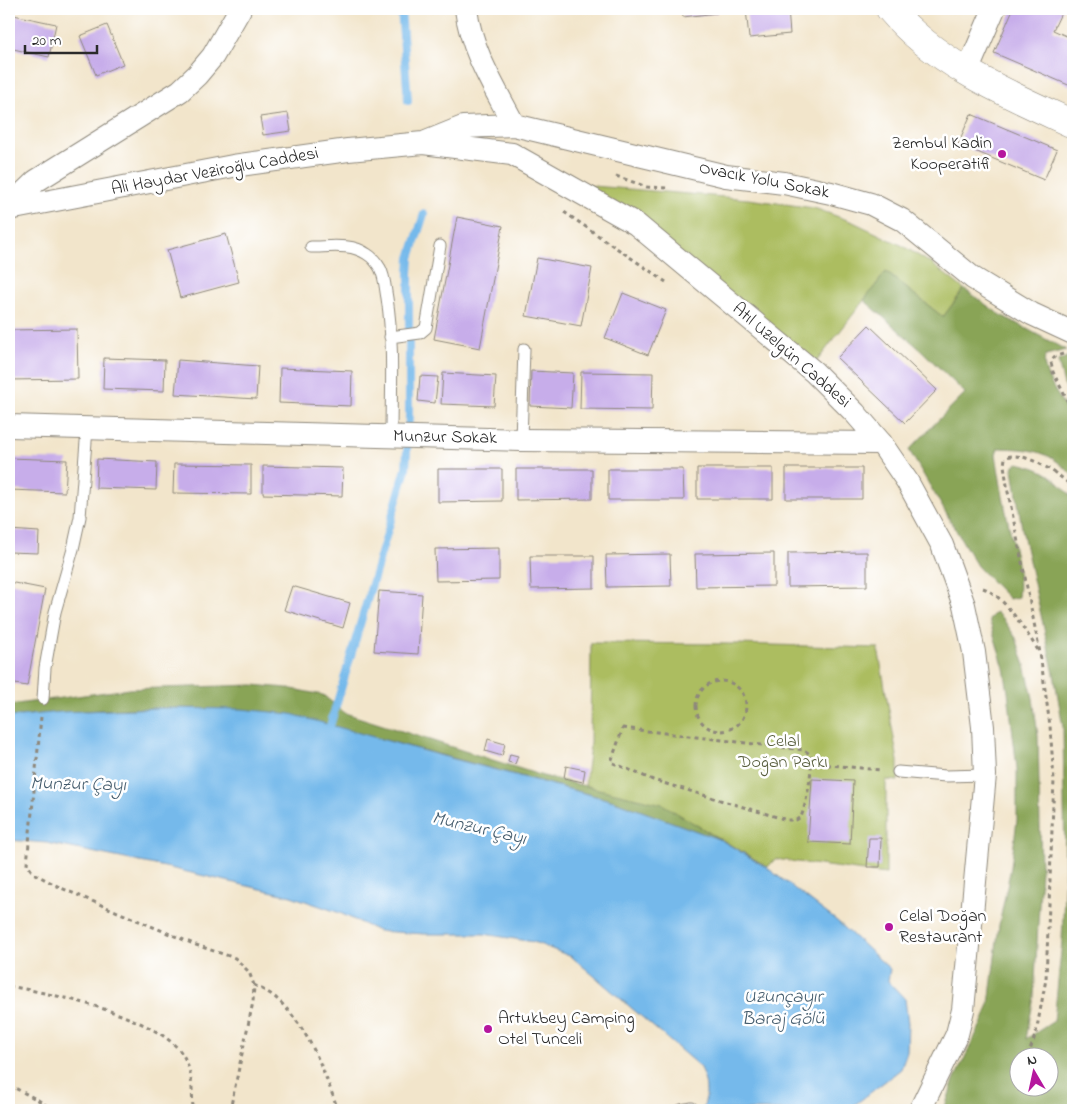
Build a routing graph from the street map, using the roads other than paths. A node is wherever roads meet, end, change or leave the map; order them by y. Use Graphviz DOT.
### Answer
graph roads {
  1 [pos="240,9"];
  2 [pos="466,9"];
  3 [pos="890,9"];
  4 [pos="994,9"];
  5 [pos="967,72"];
  6 [pos="1073,124"];
  7 [pos="514,125"];
  8 [pos="423,143"];
  9 [pos="9,208"];
  10 [pos="440,246"];
  11 [pos="311,247"];
  12 [pos="390,337"];
  13 [pos="1070,343"];
  14 [pos="524,349"];
  15 [pos="9,426"];
  16 [pos="87,428"];
  17 [pos="391,436"];
  18 [pos="521,440"];
  19 [pos="881,443"];
  20 [pos="43,698"];
  21 [pos="898,772"];
  22 [pos="985,776"];
  23 [pos="920,1110"];
  1 -- 9 [label="street"];
  2 -- 7 [label="street"];
  3 -- 5 [label="main road"];
  4 -- 5 [label="street"];
  5 -- 6 [label="main road"];
  7 -- 8 [label="street, Ovacık Yolu Sokak"];
  7 -- 13 [label="street, Ovacık Yolu Sokak"];
  8 -- 9 [label="street, Ali Haydar Veziroğlu Caddesi"];
  8 -- 19 [label="street, Atıl Uzelgün Caddesi"];
  10 -- 12 [label="lane"];
  11 -- 12 [label="lane"];
  12 -- 17 [label="lane"];
  14 -- 18 [label="lane"];
  15 -- 16 [label="street, Munzur Sokak"];
  16 -- 17 [label="street, Munzur Sokak"];
  16 -- 20 [label="lane"];
  17 -- 18 [label="street, Munzur Sokak"];
  18 -- 19 [label="street, Munzur Sokak"];
  19 -- 22 [label="street, Atıl Uzelgün Caddesi"];
  21 -- 22 [label="lane"];
  22 -- 23 [label="street, Atıl Uzelgün Caddesi"];
}
